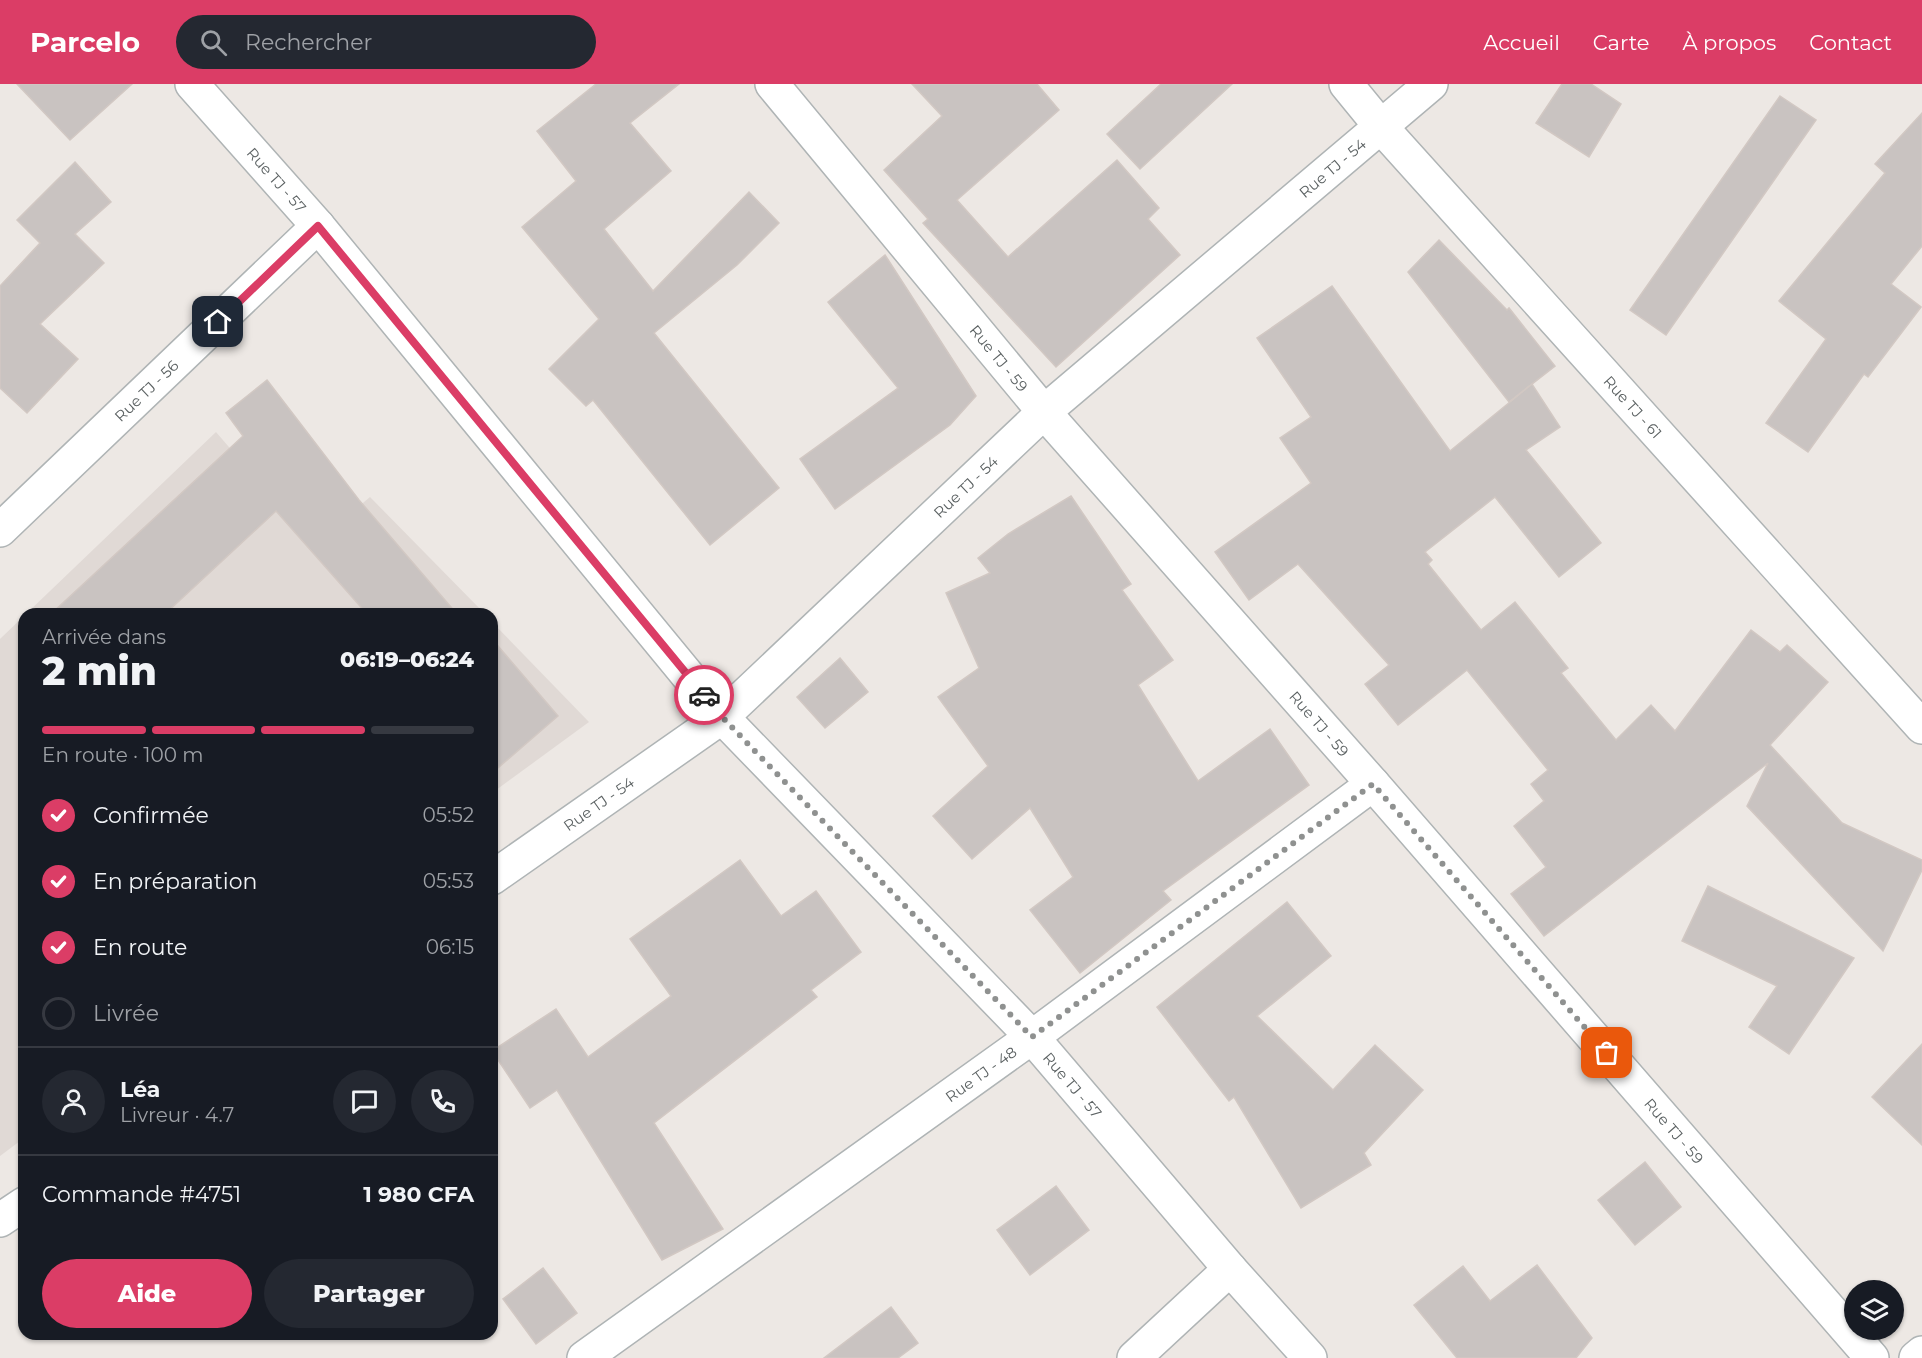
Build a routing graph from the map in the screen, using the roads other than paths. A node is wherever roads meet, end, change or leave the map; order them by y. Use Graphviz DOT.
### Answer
graph roads {
  1 [pos="192,84"];
  2 [pos="772,84"];
  3 [pos="1346,84"];
  4 [pos="1431,84"];
  5 [pos="1382,128"];
  6 [pos="318,226"];
  7 [pos="1044,412"];
  8 [pos="0,530"];
  9 [pos="722,717"];
  10 [pos="1922,727"];
  11 [pos="1373,784"];
  12 [pos="498,874"];
  13 [pos="1032,1037"];
  14 [pos="18,1208"];
  15 [pos="0,1220"];
  16 [pos="1230,1269"];
  17 [pos="1922,1353"];
  18 [pos="584,1358"];
  19 [pos="1134,1358"];
  20 [pos="1310,1358"];
  21 [pos="1872,1358"];
  22 [pos="1916,1358"];
  1 -- 6 [label="street, Rue TJ - 57"];
  2 -- 7 [label="street, Rue TJ - 59"];
  3 -- 5 [label="street, Rue TJ - 61"];
  4 -- 5 [label="street, Rue TJ - 54"];
  5 -- 7 [label="street, Rue TJ - 54"];
  5 -- 10 [label="street, Rue TJ - 61"];
  6 -- 8 [label="street, Rue TJ - 56"];
  6 -- 9 [label="street, Rue TJ - 57"];
  7 -- 9 [label="street, Rue TJ - 54"];
  7 -- 11 [label="street, Rue TJ - 59"];
  9 -- 12 [label="street, Rue TJ - 54"];
  9 -- 13 [label="street, Rue TJ - 57"];
  11 -- 13 [label="street, Rue TJ - 48"];
  11 -- 21 [label="street, Rue TJ - 59"];
  13 -- 16 [label="street, Rue TJ - 57"];
  13 -- 18 [label="street, Rue TJ - 48"];
  14 -- 15 [label="street"];
  16 -- 19 [label="street"];
  16 -- 20 [label="street, Rue TJ - 57"];
  17 -- 22 [label="street"];
}
